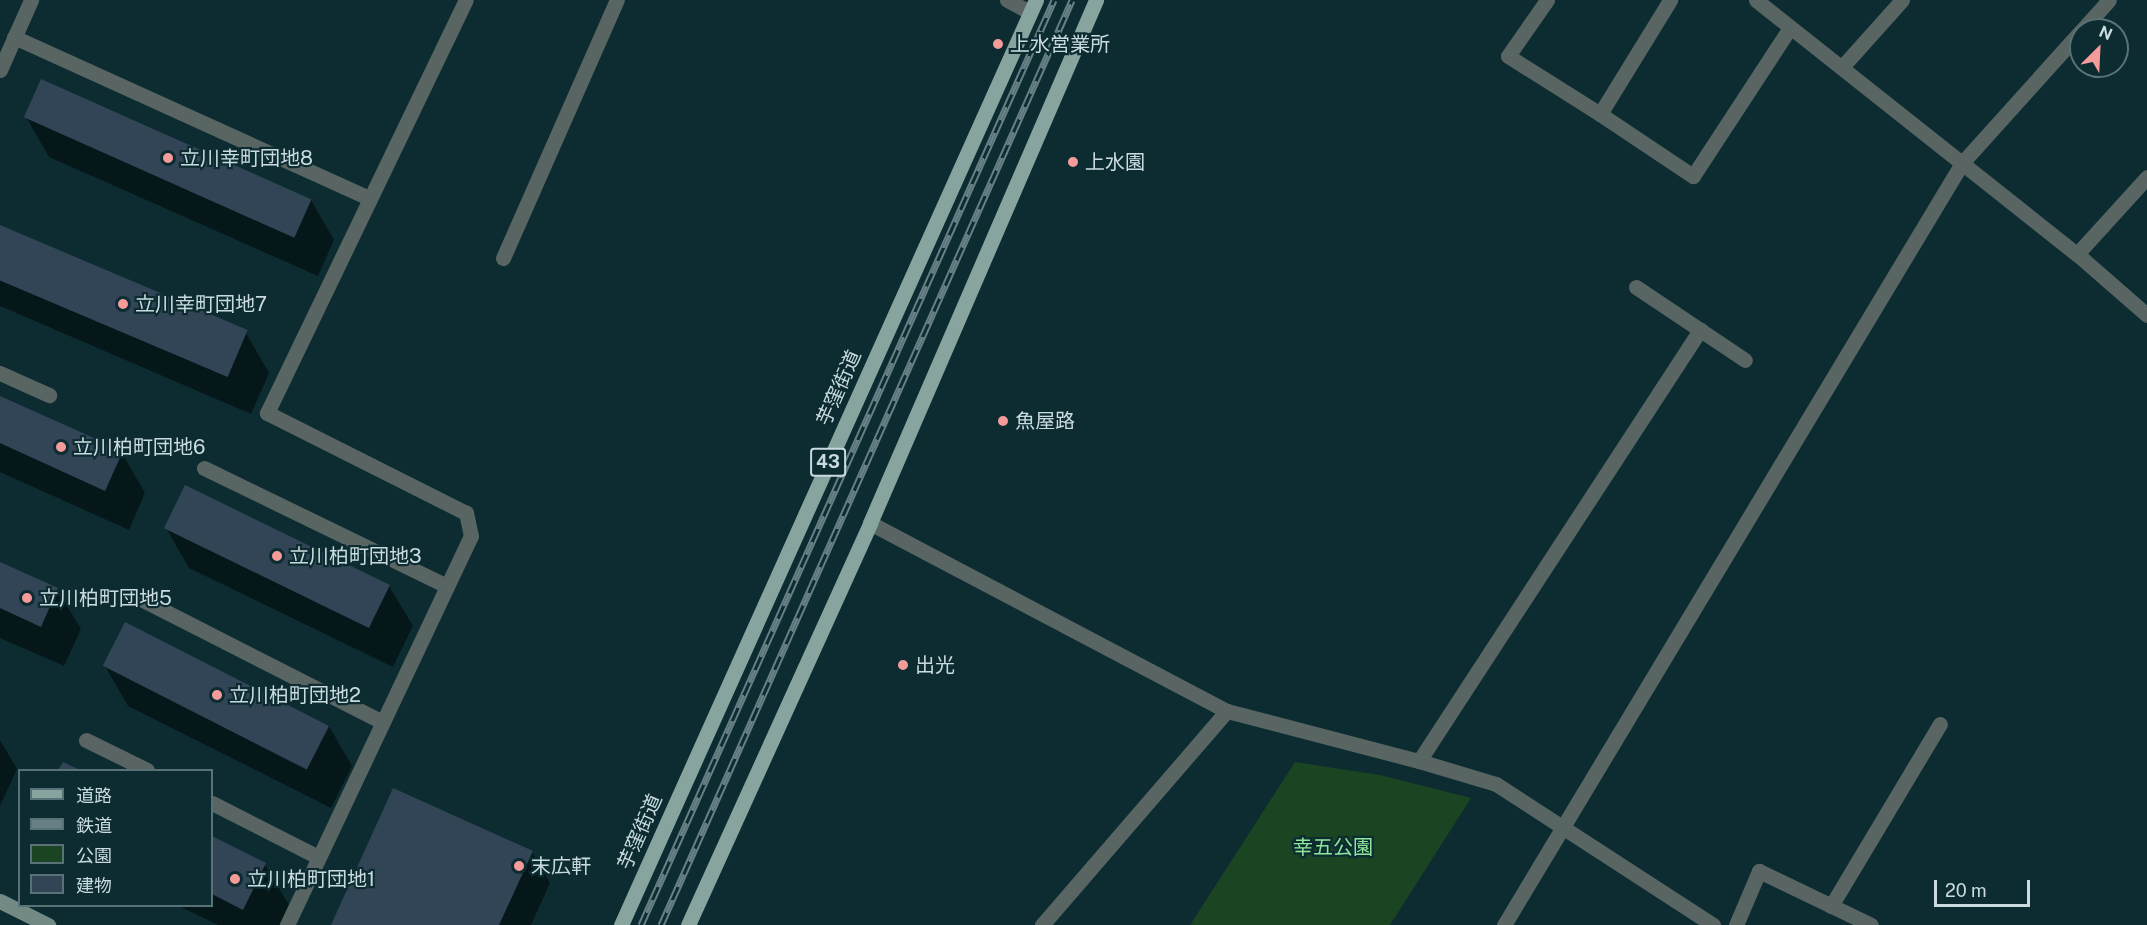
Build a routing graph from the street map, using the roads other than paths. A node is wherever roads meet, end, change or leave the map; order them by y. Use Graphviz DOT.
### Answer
graph roads {
  1 [pos="31,0"];
  2 [pos="466,0"];
  3 [pos="617,0"];
  4 [pos="1007,0"];
  5 [pos="1096,0"];
  6 [pos="1547,0"];
  7 [pos="1670,0"];
  8 [pos="1756,0"];
  9 [pos="1902,0"];
  10 [pos="2109,0"];
  11 [pos="1033,6"];
  12 [pos="2092,18"];
  13 [pos="1790,28"];
  14 [pos="14,37"];
  15 [pos="2069,43"];
  16 [pos="1842,67"];
  17 [pos="0,70"];
  18 [pos="1600,114"];
  19 [pos="1962,163"];
  20 [pos="2147,177"];
  21 [pos="369,198"];
  22 [pos="2077,254"];
  23 [pos="503,258"];
  24 [pos="1636,287"];
  25 [pos="2147,315"];
  26 [pos="1700,330"];
  27 [pos="1744,360"];
  28 [pos="0,373"];
  29 [pos="49,395"];
  30 [pos="204,468"];
  31 [pos="870,523"];
  32 [pos="447,586"];
  33 [pos="141,599"];
  34 [pos="1227,711"];
  35 [pos="382,722"];
  36 [pos="1940,724"];
  37 [pos="87,740"];
  38 [pos="1419,761"];
  39 [pos="143,769"];
  40 [pos="213,804"];
  41 [pos="1564,826"];
  42 [pos="318,857"];
  43 [pos="0,901"];
  44 [pos="1831,906"];
  45 [pos="48,925"];
  46 [pos="287,925"];
  47 [pos="621,925"];
  48 [pos="688,925"];
  49 [pos="1042,925"];
  50 [pos="1504,925"];
  51 [pos="1713,925"];
  52 [pos="1736,925"];
  53 [pos="1871,925"];
  1 -- 14 [label="street"];
  2 -- 21 [label="street"];
  3 -- 23 [label="street"];
  4 -- 11 [label="street"];
  5 -- 31 [label="main road"];
  6 -- 18 [label="street"];
  7 -- 18 [label="street"];
  8 -- 13 [label="street"];
  9 -- 16 [label="street"];
  10 -- 12 [label="street"];
  11 -- 47 [label="main road, 芋窪街道 / 43"];
  13 -- 16 [label="street"];
  13 -- 18 [label="street"];
  14 -- 17 [label="street"];
  14 -- 21 [label="street"];
  15 -- 19 [label="street"];
  16 -- 19 [label="street"];
  19 -- 22 [label="street"];
  19 -- 41 [label="street"];
  20 -- 22 [label="street"];
  21 -- 32 [label="street"];
  22 -- 25 [label="street"];
  24 -- 26 [label="street"];
  26 -- 27 [label="street"];
  26 -- 38 [label="street"];
  28 -- 29 [label="street"];
  30 -- 32 [label="street"];
  31 -- 34 [label="street"];
  31 -- 48 [label="main road"];
  32 -- 35 [label="street"];
  33 -- 35 [label="street"];
  34 -- 38 [label="street"];
  34 -- 49 [label="street"];
  35 -- 42 [label="street"];
  36 -- 44 [label="street"];
  37 -- 39 [label="street"];
  38 -- 41 [label="street"];
  40 -- 42 [label="street"];
  41 -- 50 [label="street"];
  41 -- 51 [label="street"];
  42 -- 46 [label="street"];
  43 -- 45 [label="street"];
  44 -- 52 [label="street"];
  44 -- 53 [label="street"];
}
